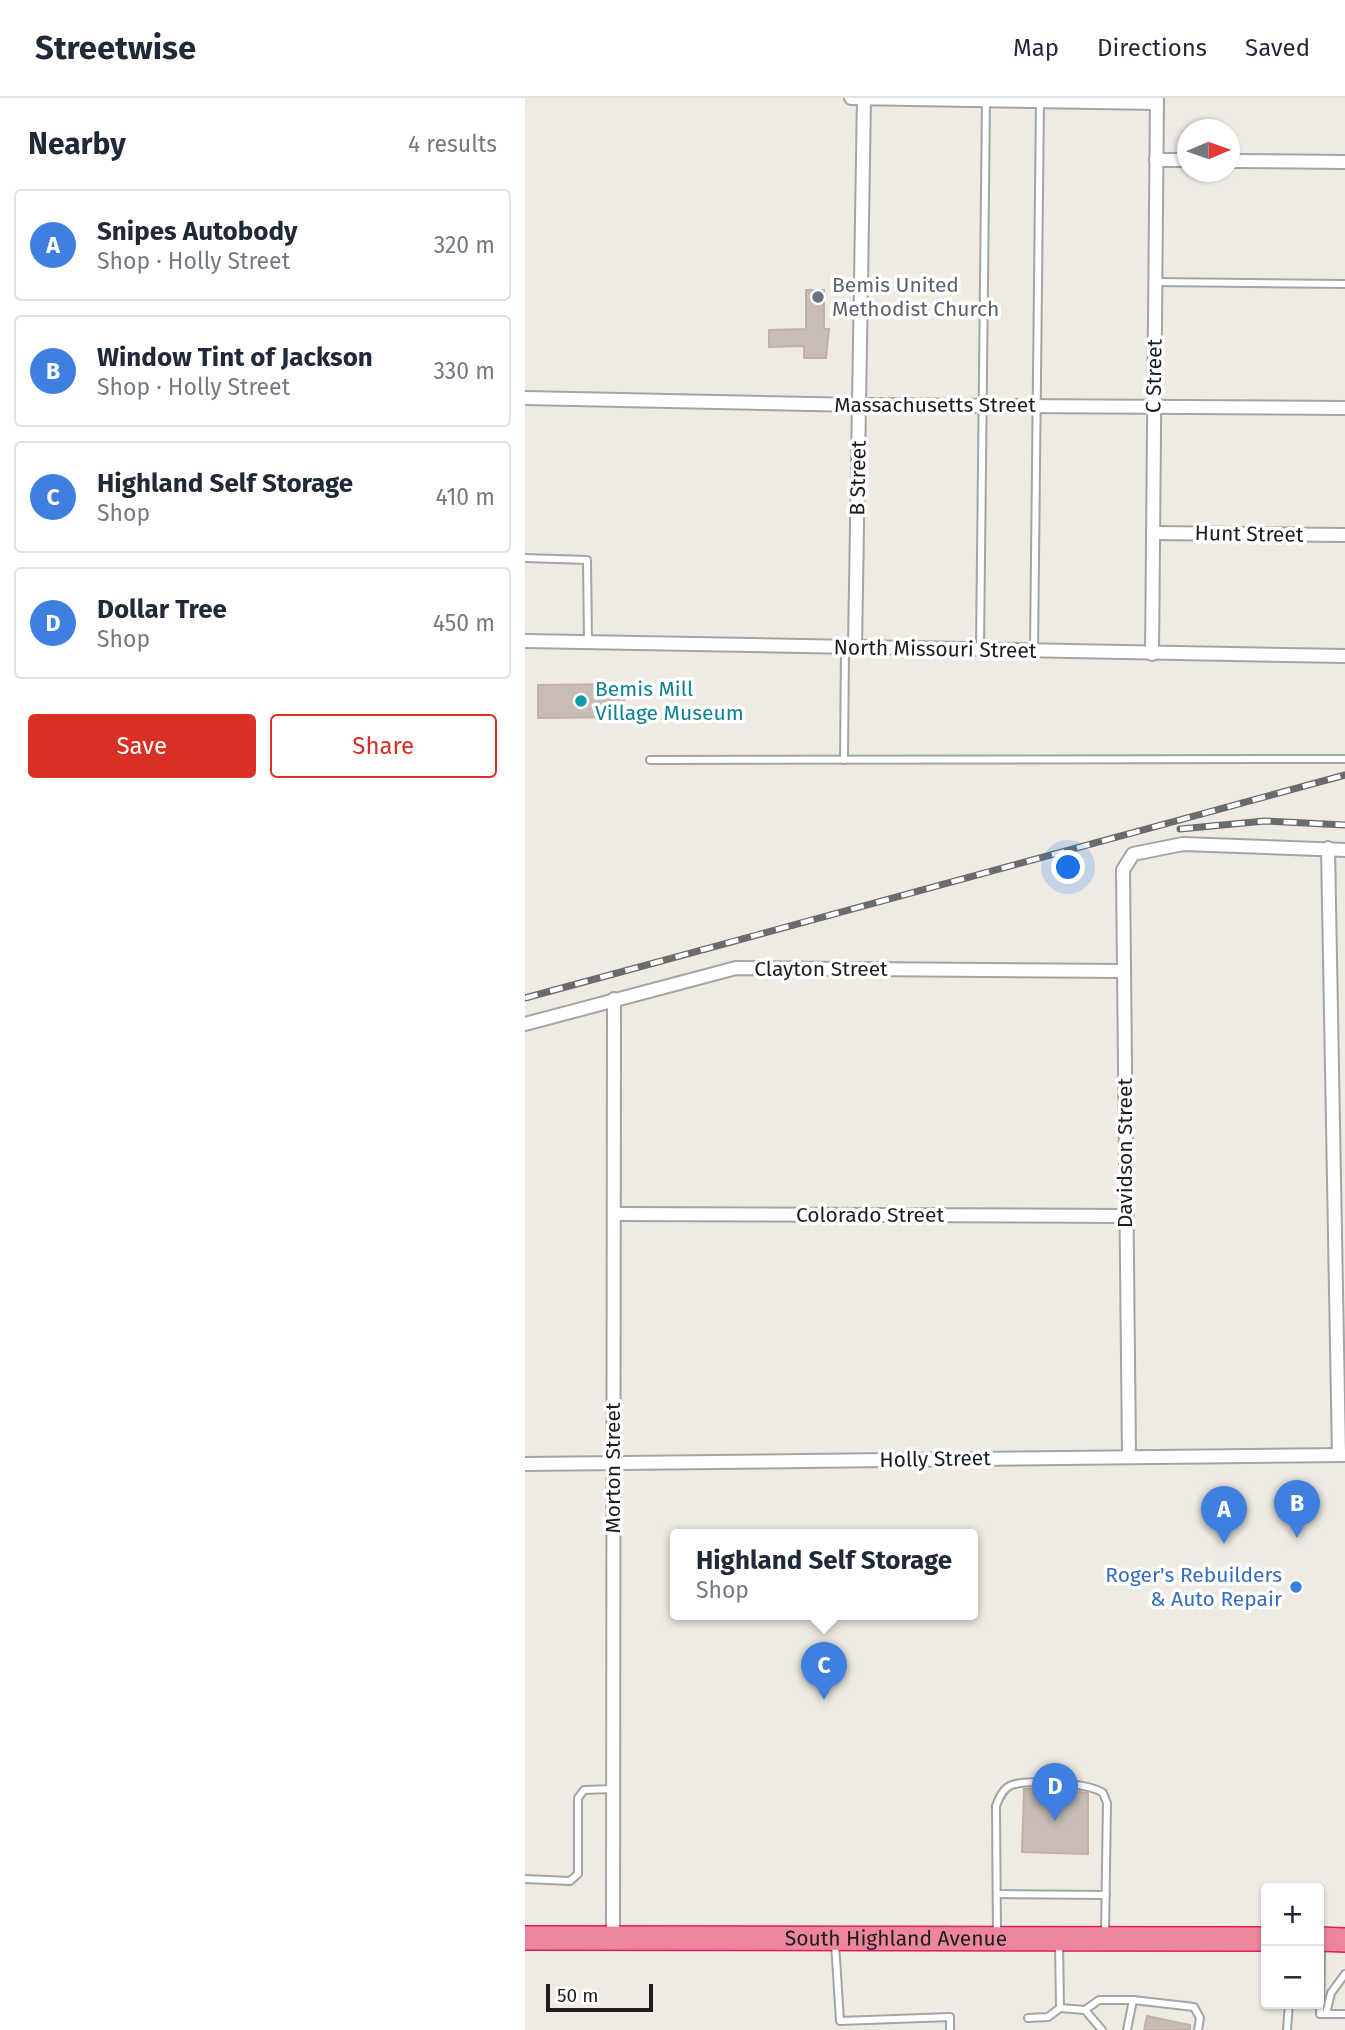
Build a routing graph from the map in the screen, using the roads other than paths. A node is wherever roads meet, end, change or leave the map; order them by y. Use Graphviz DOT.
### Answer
graph roads {
  1 [pos="851,98"];
  2 [pos="864,98"];
  3 [pos="986,99"];
  4 [pos="1040,100"];
  5 [pos="1157,101"];
  6 [pos="1156,160"];
  7 [pos="1177,160"];
  8 [pos="1240,161"];
  9 [pos="1345,162"];
  10 [pos="1155,282"];
  11 [pos="1345,284"];
  12 [pos="525,398"];
  13 [pos="859,405"];
  14 [pos="983,406"];
  15 [pos="1037,406"];
  16 [pos="1153,406"];
  17 [pos="1345,408"];
  18 [pos="1153,533"];
  19 [pos="1345,535"];
  20 [pos="525,558"];
  21 [pos="525,641"];
  22 [pos="588,642"];
  23 [pos="850,648"];
  24 [pos="981,650"];
  25 [pos="1034,652"];
  26 [pos="1152,654"];
  27 [pos="1345,656"];
  28 [pos="1345,759"];
  29 [pos="650,760"];
  30 [pos="843,760"];
  31 [pos="1328,848"];
  32 [pos="1345,850"];
  33 [pos="1124,971"];
  34 [pos="614,999"];
  35 [pos="525,1024"];
  36 [pos="616,1214"];
  37 [pos="1125,1216"];
  38 [pos="1342,1455"];
  39 [pos="1129,1456"];
  40 [pos="525,1464"];
  41 [pos="613,1465"];
  42 [pos="613,1789"];
  43 [pos="525,1880"];
  44 [pos="996,1894"];
  45 [pos="1106,1895"];
  46 [pos="525,1929"];
  47 [pos="613,1936"];
  48 [pos="835,1937"];
  49 [pos="525,1938"];
  50 [pos="997,1938"];
  51 [pos="1058,1938"];
  52 [pos="1105,1938"];
  53 [pos="1261,1939"];
  54 [pos="1324,1939"];
  55 [pos="1345,1940"];
  56 [pos="1320,1946"];
  57 [pos="1345,1974"];
  58 [pos="1133,2000"];
  59 [pos="1060,2008"];
  60 [pos="1289,2009"];
  61 [pos="1085,2010"];
  62 [pos="1326,2014"];
  63 [pos="1345,2014"];
  64 [pos="1027,2018"];
  65 [pos="839,2021"];
  66 [pos="839,2030"];
  67 [pos="950,2030"];
  68 [pos="1102,2030"];
  69 [pos="1126,2030"];
  70 [pos="1198,2030"];
  71 [pos="1287,2030"];
  1 -- 2 [label="street"];
  2 -- 3 [label="street"];
  2 -- 13 [label="street, B Street"];
  3 -- 4 [label="street"];
  3 -- 14 [label="lane"];
  4 -- 5 [label="street"];
  4 -- 15 [label="lane"];
  5 -- 6 [label="street, C Street"];
  6 -- 7 [label="street"];
  6 -- 10 [label="street, C Street"];
  8 -- 9 [label="street"];
  10 -- 11 [label="lane"];
  10 -- 16 [label="street, C Street"];
  12 -- 13 [label="street, Massachusetts Street"];
  13 -- 14 [label="street, Massachusetts Street"];
  13 -- 23 [label="street, B Street"];
  14 -- 15 [label="street, Massachusetts Street"];
  14 -- 24 [label="lane"];
  15 -- 16 [label="street, Massachusetts Street"];
  15 -- 25 [label="lane"];
  16 -- 17 [label="street, Massachusetts Street"];
  16 -- 18 [label="street, C Street"];
  18 -- 19 [label="street, Hunt Street"];
  18 -- 26 [label="street, C Street"];
  20 -- 22 [label="lane"];
  21 -- 22 [label="street, North Missouri Street"];
  22 -- 23 [label="street, North Missouri Street"];
  23 -- 24 [label="street, North Missouri Street"];
  23 -- 30 [label="lane"];
  24 -- 25 [label="street, North Missouri Street"];
  25 -- 26 [label="street, North Missouri Street"];
  26 -- 27 [label="street, North Missouri Street"];
  28 -- 30 [label="lane"];
  29 -- 30 [label="lane"];
  31 -- 32 [label="street"];
  31 -- 33 [label="street, Davidson Street"];
  31 -- 38 [label="street"];
  33 -- 34 [label="street, Clayton Street"];
  33 -- 37 [label="street, Davidson Street"];
  34 -- 35 [label="street, Clayton Street"];
  34 -- 36 [label="street, Morton Street"];
  36 -- 37 [label="street, Colorado Street"];
  36 -- 41 [label="street, Morton Street"];
  37 -- 39 [label="street, Davidson Street"];
  38 -- 39 [label="street, Holly Street"];
  39 -- 41 [label="street, Holly Street"];
  40 -- 41 [label="street, Holly Street"];
  41 -- 42 [label="street, Morton Street"];
  42 -- 43 [label="lane"];
  42 -- 47 [label="street, Morton Street"];
  44 -- 45 [label="lane"];
  44 -- 45 [label="lane"];
  44 -- 50 [label="lane"];
  45 -- 52 [label="lane"];
  46 -- 49 [label="lane"];
  47 -- 48 [label="highway, South Highland Avenue"];
  47 -- 49 [label="highway, South Highland Avenue"];
  48 -- 50 [label="highway, South Highland Avenue"];
  48 -- 65 [label="lane"];
  50 -- 51 [label="highway, South Highland Avenue"];
  51 -- 52 [label="highway, South Highland Avenue"];
  51 -- 59 [label="lane"];
  52 -- 53 [label="highway, South Highland Avenue"];
  54 -- 55 [label="highway"];
  56 -- 62 [label="lane"];
  57 -- 62 [label="lane"];
  58 -- 61 [label="lane"];
  58 -- 69 [label="lane"];
  58 -- 70 [label="lane"];
  59 -- 61 [label="lane"];
  59 -- 64 [label="lane"];
  60 -- 71 [label="lane"];
  61 -- 68 [label="lane"];
  62 -- 63 [label="lane"];
  65 -- 66 [label="lane"];
  65 -- 67 [label="lane"];
}
